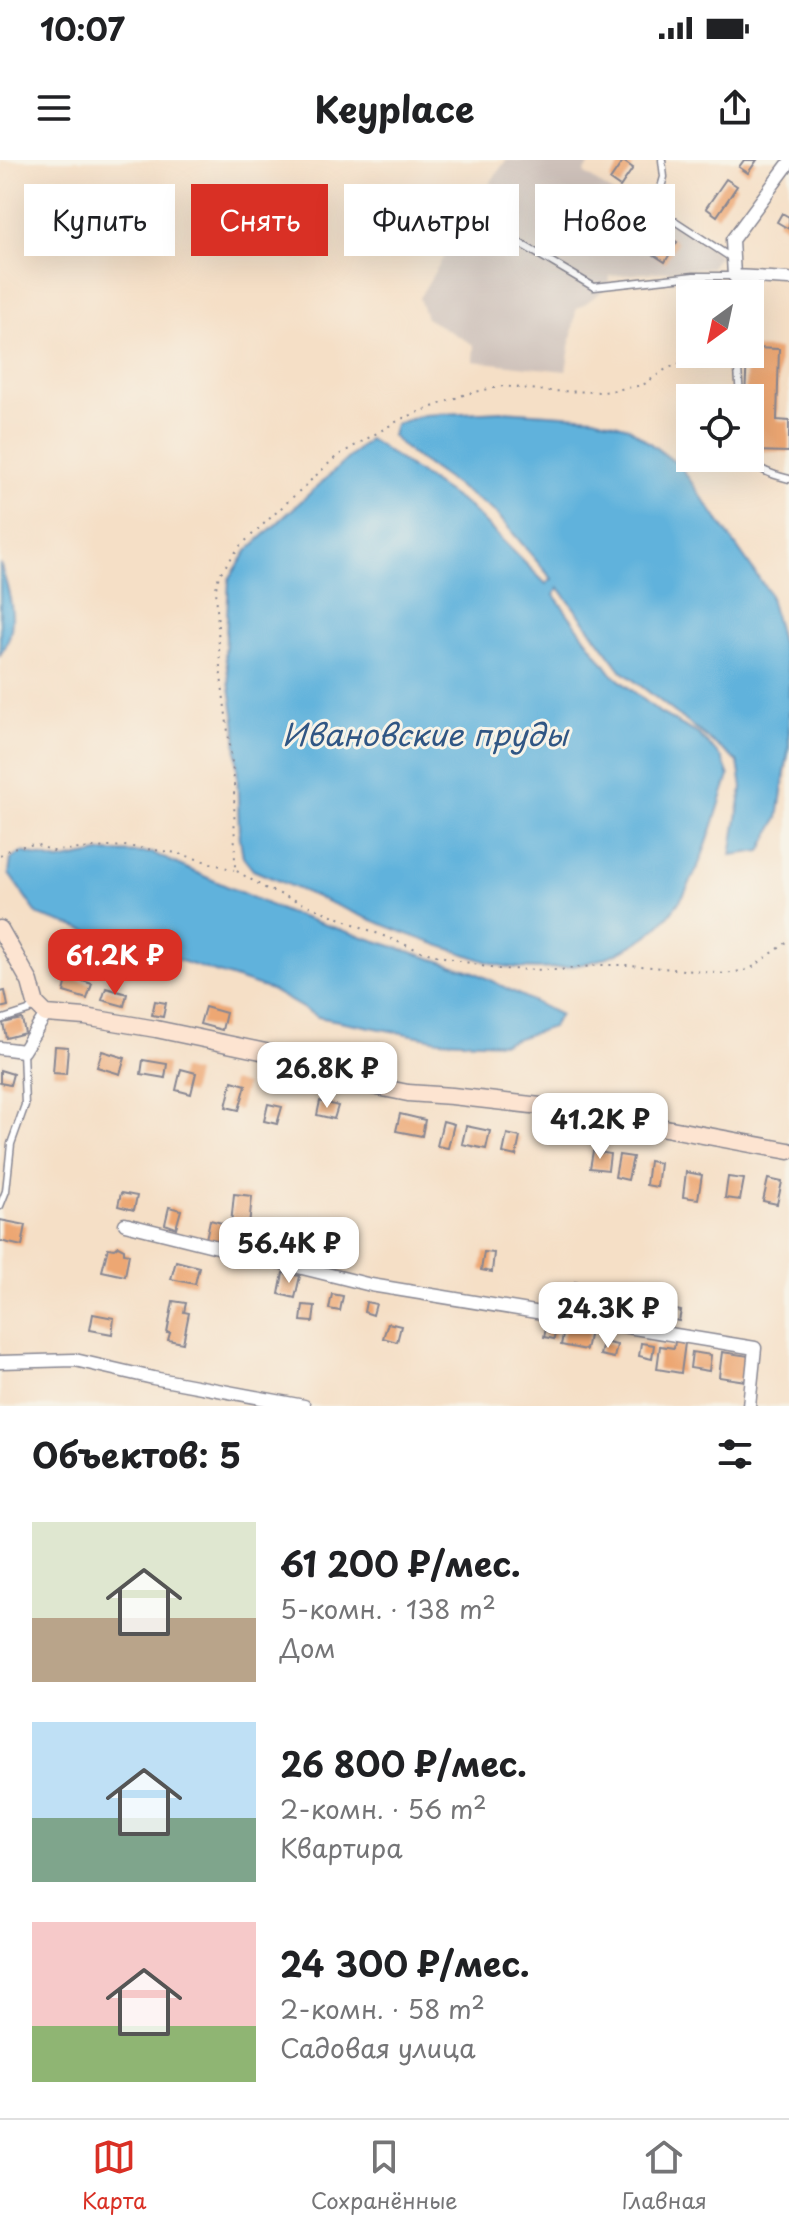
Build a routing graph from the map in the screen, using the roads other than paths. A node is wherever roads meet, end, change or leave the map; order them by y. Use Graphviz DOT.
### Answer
graph roads {
  1 [pos="662,160"];
  2 [pos="789,163"];
  3 [pos="519,243"];
  4 [pos="733,259"];
  5 [pos="734,276"];
  6 [pos="789,279"];
  7 [pos="734,280"];
  8 [pos="764,470"];
  9 [pos="789,479"];
  10 [pos="0,929"];
  11 [pos="41,1009"];
  12 [pos="0,1020"];
  13 [pos="0,1048"];
  14 [pos="23,1051"];
  15 [pos="789,1151"];
  16 [pos="0,1206"];
  17 [pos="125,1224"];
  18 [pos="0,1362"];
  19 [pos="304,1406"];
  20 [pos="749,1406"];
  1 -- 4 [label="lane"];
  2 -- 4 [label="street"];
  3 -- 5 [label="lane"];
  4 -- 5 [label="street"];
  5 -- 6 [label="street"];
  5 -- 7 [label="lane"];
  8 -- 9 [label="lane"];
  10 -- 11 [label="street"];
  11 -- 12 [label="lane"];
  11 -- 14 [label="street"];
  11 -- 15 [label="street"];
  13 -- 14 [label="street"];
  14 -- 16 [label="lane"];
  17 -- 20 [label="street"];
  18 -- 19 [label="street"];
}
